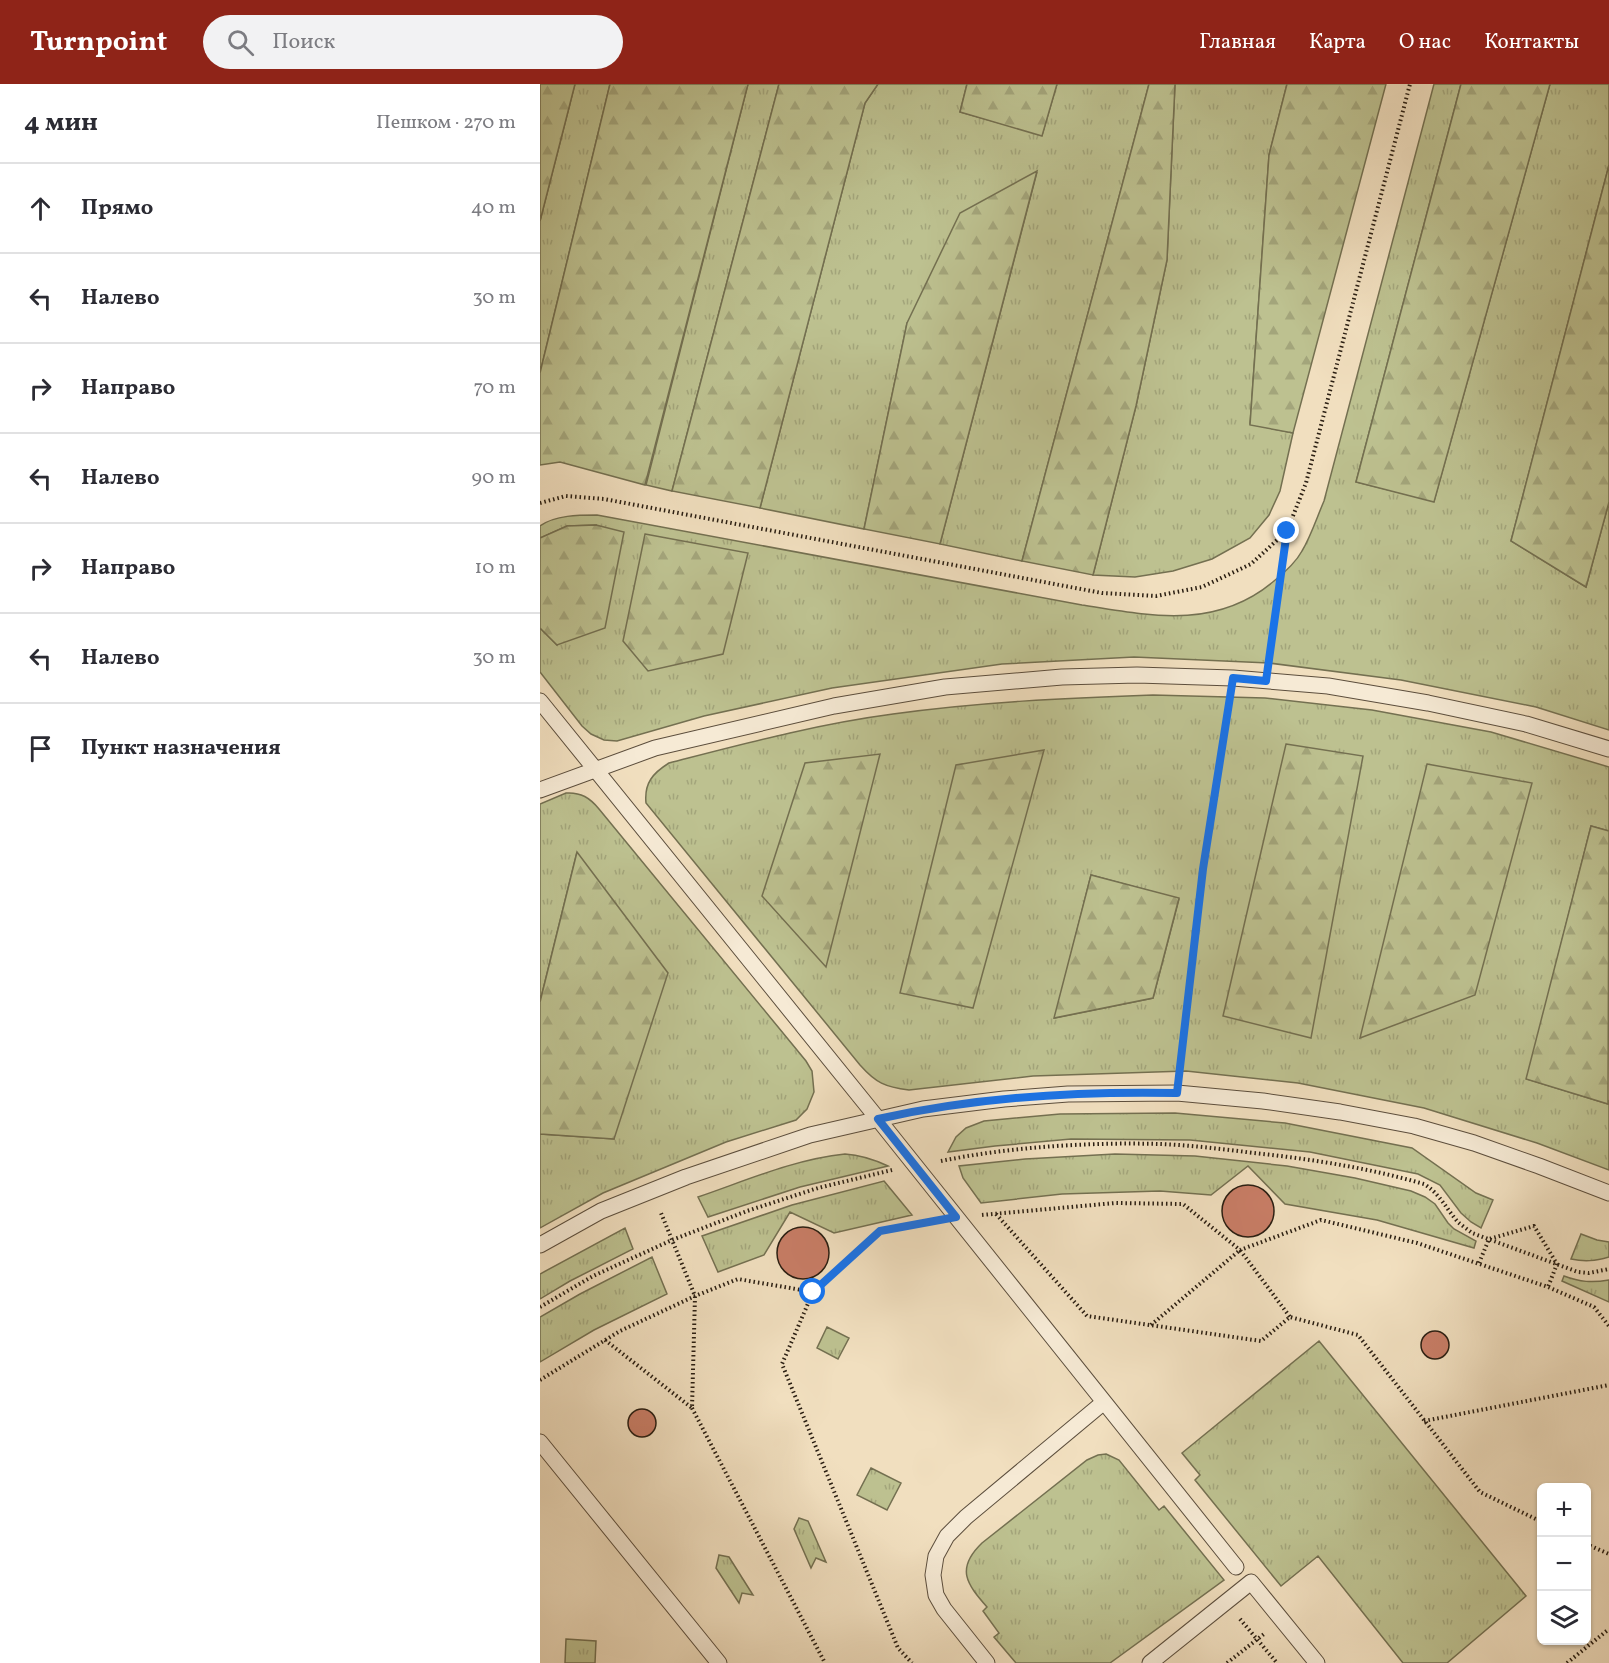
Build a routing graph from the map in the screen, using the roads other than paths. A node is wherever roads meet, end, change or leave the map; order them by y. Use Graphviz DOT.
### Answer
graph roads {
  1 [pos="540,702"];
  2 [pos="1609,749"];
  3 [pos="596,770"];
  4 [pos="540,790"];
  5 [pos="878,1119"];
  6 [pos="1609,1193"];
  7 [pos="540,1245"];
  8 [pos="1104,1402"];
  9 [pos="540,1442"];
  10 [pos="1236,1567"];
  11 [pos="718,1663"];
  12 [pos="987,1663"];
  13 [pos="1150,1663"];
  14 [pos="1317,1663"];
  1 -- 3 [label="lane"];
  2 -- 3 [label="lane"];
  3 -- 4 [label="lane"];
  3 -- 5 [label="lane"];
  5 -- 6 [label="lane"];
  5 -- 7 [label="lane"];
  5 -- 8 [label="lane"];
  8 -- 10 [label="lane"];
  8 -- 12 [label="lane"];
  9 -- 11 [label="lane"];
  13 -- 14 [label="lane"];
}
